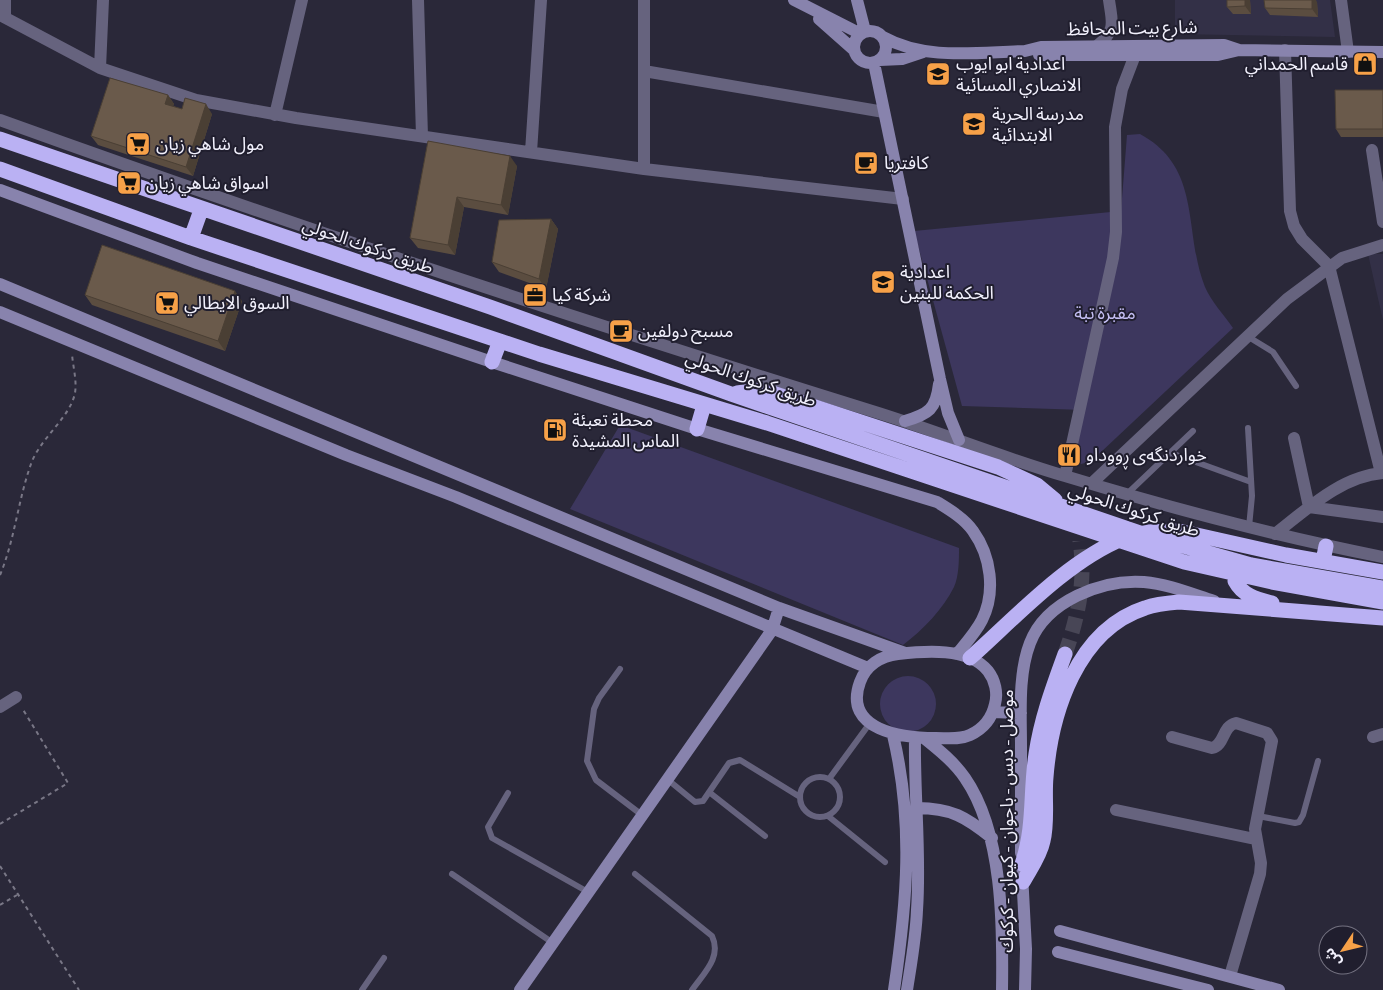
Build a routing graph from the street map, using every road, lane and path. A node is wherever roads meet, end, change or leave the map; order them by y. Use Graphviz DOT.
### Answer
graph roads {
  1 [pos="5,0"];
  2 [pos="103,0"];
  3 [pos="302,0"];
  4 [pos="418,0"];
  5 [pos="541,0"];
  6 [pos="644,0"];
  7 [pos="794,0"];
  8 [pos="857,0"];
  9 [pos="1109,0"];
  10 [pos="1341,0"];
  11 [pos="808,9"];
  12 [pos="2,16"];
  13 [pos="863,32"];
  14 [pos="883,38"];
  15 [pos="1097,46"];
  16 [pos="854,50"];
  17 [pos="1239,50"];
  18 [pos="1285,50"];
  19 [pos="1025,51"];
  20 [pos="923,52"];
  21 [pos="1348,52"];
  22 [pos="1383,52"];
  23 [pos="1135,56"];
  24 [pos="877,61"];
  25 [pos="100,68"];
  26 [pos="644,72"];
  27 [pos="884,112"];
  28 [pos="274,115"];
  29 [pos="0,120"];
  30 [pos="422,136"];
  31 [pos="0,139"];
  32 [pos="1372,150"];
  33 [pos="531,152"];
  34 [pos="0,169"];
  35 [pos="644,169"];
  36 [pos="0,190"];
  37 [pos="903,200"];
  38 [pos="201,210"];
  39 [pos="1383,222"];
  40 [pos="191,238"];
  41 [pos="1383,246"];
  42 [pos="1329,266"];
  43 [pos="0,284"];
  44 [pos="0,312"];
  45 [pos="1248,336"];
  46 [pos="500,341"];
  47 [pos="72,342"];
  48 [pos="492,362"];
  49 [pos="940,379"];
  50 [pos="1296,386"];
  51 [pos="731,394"];
  52 [pos="704,405"];
  53 [pos="905,421"];
  54 [pos="1248,428"];
  55 [pos="697,429"];
  56 [pos="1193,432"];
  57 [pos="1294,438"];
  58 [pos="959,440"];
  59 [pos="1171,453"];
  60 [pos="1382,473"];
  61 [pos="1065,476"];
  62 [pos="1252,482"];
  63 [pos="1092,484"];
  64 [pos="1128,493"];
  65 [pos="1309,507"];
  66 [pos="1383,518"];
  67 [pos="1249,527"];
  68 [pos="1275,534"];
  69 [pos="1080,541"];
  70 [pos="1326,546"];
  71 [pos="1286,555"];
  72 [pos="1383,557"];
  73 [pos="1323,561"];
  74 [pos="1383,572"];
  75 [pos="0,575"];
  76 [pos="1383,588"];
  77 [pos="1383,602"];
  78 [pos="1234,606"];
  79 [pos="779,608"];
  80 [pos="1316,613"];
  81 [pos="1383,618"];
  82 [pos="772,630"];
  83 [pos="905,653"];
  84 [pos="1065,654"];
  85 [pos="964,656"];
  86 [pos="868,668"];
  87 [pos="620,669"];
  88 [pos="16,698"];
  89 [pos="0,707"];
  90 [pos="993,712"];
  91 [pos="1021,713"];
  92 [pos="870,723"];
  93 [pos="893,735"];
  94 [pos="1172,737"];
  95 [pos="919,738"];
  96 [pos="1318,761"];
  97 [pos="667,779"];
  98 [pos="829,779"];
  99 [pos="709,792"];
  100 [pos="508,793"];
  101 [pos="800,797"];
  102 [pos="917,808"];
  103 [pos="1116,810"];
  104 [pos="642,815"];
  105 [pos="828,816"];
  106 [pos="1258,816"];
  107 [pos="0,824"];
  108 [pos="765,836"];
  109 [pos="992,838"];
  110 [pos="1256,840"];
  111 [pos="885,862"];
  112 [pos="1022,864"];
  113 [pos="0,866"];
  114 [pos="452,874"];
  115 [pos="635,874"];
  116 [pos="1023,882"];
  117 [pos="588,892"];
  118 [pos="18,895"];
  119 [pos="0,905"];
  120 [pos="1060,931"];
  121 [pos="553,943"];
  122 [pos="906,951"];
  123 [pos="1058,952"];
  124 [pos="1146,954"];
  125 [pos="384,958"];
  126 [pos="1142,972"];
  127 [pos="1230,976"];
  128 [pos="79,990"];
  129 [pos="362,990"];
  130 [pos="520,990"];
  131 [pos="692,990"];
  132 [pos="894,990"];
  133 [pos="907,990"];
  134 [pos="1002,990"];
  135 [pos="1025,990"];
  136 [pos="1208,990"];
  137 [pos="1279,990"];
  1 -- 12 [label="street"];
  2 -- 25 [label="street"];
  3 -- 28 [label="street"];
  4 -- 30 [label="street"];
  5 -- 33 [label="street"];
  6 -- 26 [label="street"];
  7 -- 11 [label="main road, شارع بيت المحافظ"];
  8 -- 13 [label="main road"];
  9 -- 15 [label="street"];
  10 -- 21 [label="street"];
  11 -- 13 [label="main road, شارع بيت المحافظ"];
  11 -- 16 [label="main road, شارع بيت المحافظ"];
  12 -- 25 [label="street"];
  13 -- 14 [label="main road, شارع بيت المحافظ"];
  13 -- 16 [label="main road"];
  14 -- 20 [label="main road, شارع بيت المحافظ"];
  14 -- 24 [label="main road"];
  15 -- 17 [label="main road, شارع بيت المحافظ"];
  15 -- 19 [label="main road, شارع بيت المحافظ"];
  16 -- 24 [label="main road, شارع بيت المحافظ"];
  17 -- 18 [label="main road, شارع بيت المحافظ"];
  17 -- 23 [label="main road, شارع بيت المحافظ"];
  18 -- 21 [label="main road, شارع بيت المحافظ"];
  18 -- 42 [label="street"];
  19 -- 20 [label="main road, شارع بيت المحافظ"];
  19 -- 23 [label="main road, شارع بيت المحافظ"];
  20 -- 24 [label="main road, شارع بيت المحافظ"];
  21 -- 22 [label="main road, شارع بيت المحافظ"];
  23 -- 61 [label="street"];
  24 -- 27 [label="main road"];
  25 -- 28 [label="street"];
  26 -- 27 [label="street"];
  26 -- 35 [label="street"];
  27 -- 37 [label="main road"];
  28 -- 30 [label="street"];
  29 -- 53 [label="street"];
  30 -- 33 [label="street"];
  31 -- 38 [label="highway, طريق كركوك الحولي"];
  32 -- 39 [label="street"];
  33 -- 35 [label="street"];
  34 -- 40 [label="highway, طريق كركوك الحولي"];
  35 -- 37 [label="street"];
  36 -- 48 [label="main road"];
  37 -- 49 [label="main road"];
  38 -- 40 [label="highway"];
  38 -- 51 [label="highway, طريق كركوك الحولي"];
  40 -- 46 [label="highway, طريق كركوك الحولي"];
  41 -- 42 [label="street"];
  42 -- 45 [label="street"];
  42 -- 60 [label="street"];
  43 -- 79 [label="main road"];
  44 -- 47 [label="main road"];
  45 -- 50 [label="lane"];
  45 -- 63 [label="street"];
  46 -- 48 [label="highway"];
  46 -- 52 [label="highway, طريق كركوك الحولي"];
  47 -- 75 [label="path"];
  47 -- 82 [label="main road"];
  48 -- 55 [label="main road"];
  49 -- 53 [label="main road"];
  49 -- 58 [label="main road"];
  51 -- 69 [label="highway"];
  51 -- 76 [label="highway, طريق كركوك الحولي"];
  52 -- 55 [label="highway"];
  52 -- 77 [label="highway, طريق كركوك الحولي"];
  53 -- 58 [label="street"];
  54 -- 62 [label="lane"];
  55 -- 85 [label="main road"];
  56 -- 59 [label="lane"];
  57 -- 65 [label="street"];
  58 -- 61 [label="street"];
  59 -- 62 [label="lane"];
  59 -- 64 [label="lane"];
  60 -- 65 [label="street"];
  61 -- 63 [label="street"];
  62 -- 67 [label="lane"];
  63 -- 64 [label="street"];
  64 -- 67 [label="street"];
  65 -- 66 [label="street"];
  65 -- 68 [label="street"];
  67 -- 68 [label="street"];
  68 -- 70 [label="street"];
  70 -- 72 [label="street"];
  70 -- 73 [label="highway"];
  71 -- 73 [label="highway"];
  71 -- 80 [label="highway"];
  71 -- 85 [label="highway"];
  73 -- 74 [label="highway"];
  78 -- 80 [label="highway"];
  78 -- 91 [label="main road, موصل - دبس - باجوان - كيوان - كركوك"];
  78 -- 116 [label="highway"];
  79 -- 82 [label="main road"];
  79 -- 83 [label="main road"];
  80 -- 81 [label="highway"];
  82 -- 86 [label="main road"];
  82 -- 97 [label="main road"];
  83 -- 85 [label="main road"];
  83 -- 86 [label="main road"];
  84 -- 112 [label="highway"];
  85 -- 90 [label="main road"];
  86 -- 92 [label="main road"];
  87 -- 104 [label="lane"];
  88 -- 89 [label="street"];
  88 -- 107 [label="path"];
  90 -- 91 [label="main road"];
  90 -- 95 [label="main road"];
  91 -- 112 [label="main road, موصل - دبس - باجوان - كيوان - كركوك"];
  92 -- 93 [label="main road"];
  92 -- 98 [label="lane"];
  93 -- 95 [label="main road"];
  93 -- 122 [label="main road"];
  94 -- 106 [label="street"];
  95 -- 102 [label="main road"];
  95 -- 109 [label="main road"];
  96 -- 106 [label="lane"];
  97 -- 99 [label="lane"];
  97 -- 104 [label="main road"];
  98 -- 101 [label="lane"];
  98 -- 105 [label="lane"];
  99 -- 101 [label="lane"];
  99 -- 108 [label="lane"];
  100 -- 117 [label="lane"];
  101 -- 105 [label="lane"];
  102 -- 109 [label="main road"];
  102 -- 122 [label="main road"];
  103 -- 110 [label="street"];
  104 -- 117 [label="main road"];
  105 -- 111 [label="lane"];
  106 -- 110 [label="street"];
  109 -- 134 [label="main road"];
  110 -- 127 [label="street"];
  112 -- 116 [label="main road, موصل - دبس - باجوان - كيوان - كركوك"];
  113 -- 118 [label="path"];
  114 -- 121 [label="lane"];
  115 -- 131 [label="lane"];
  116 -- 135 [label="main road, موصل - دبس - باجوان - كيوان - كركوك"];
  117 -- 121 [label="main road"];
  118 -- 119 [label="path"];
  118 -- 128 [label="path"];
  120 -- 124 [label="main road"];
  121 -- 130 [label="main road"];
  122 -- 132 [label="main road"];
  122 -- 133 [label="main road"];
  123 -- 126 [label="main road"];
  124 -- 126 [label="main road"];
  124 -- 127 [label="main road"];
  125 -- 129 [label="lane"];
  126 -- 136 [label="main road"];
  127 -- 137 [label="main road"];
}
